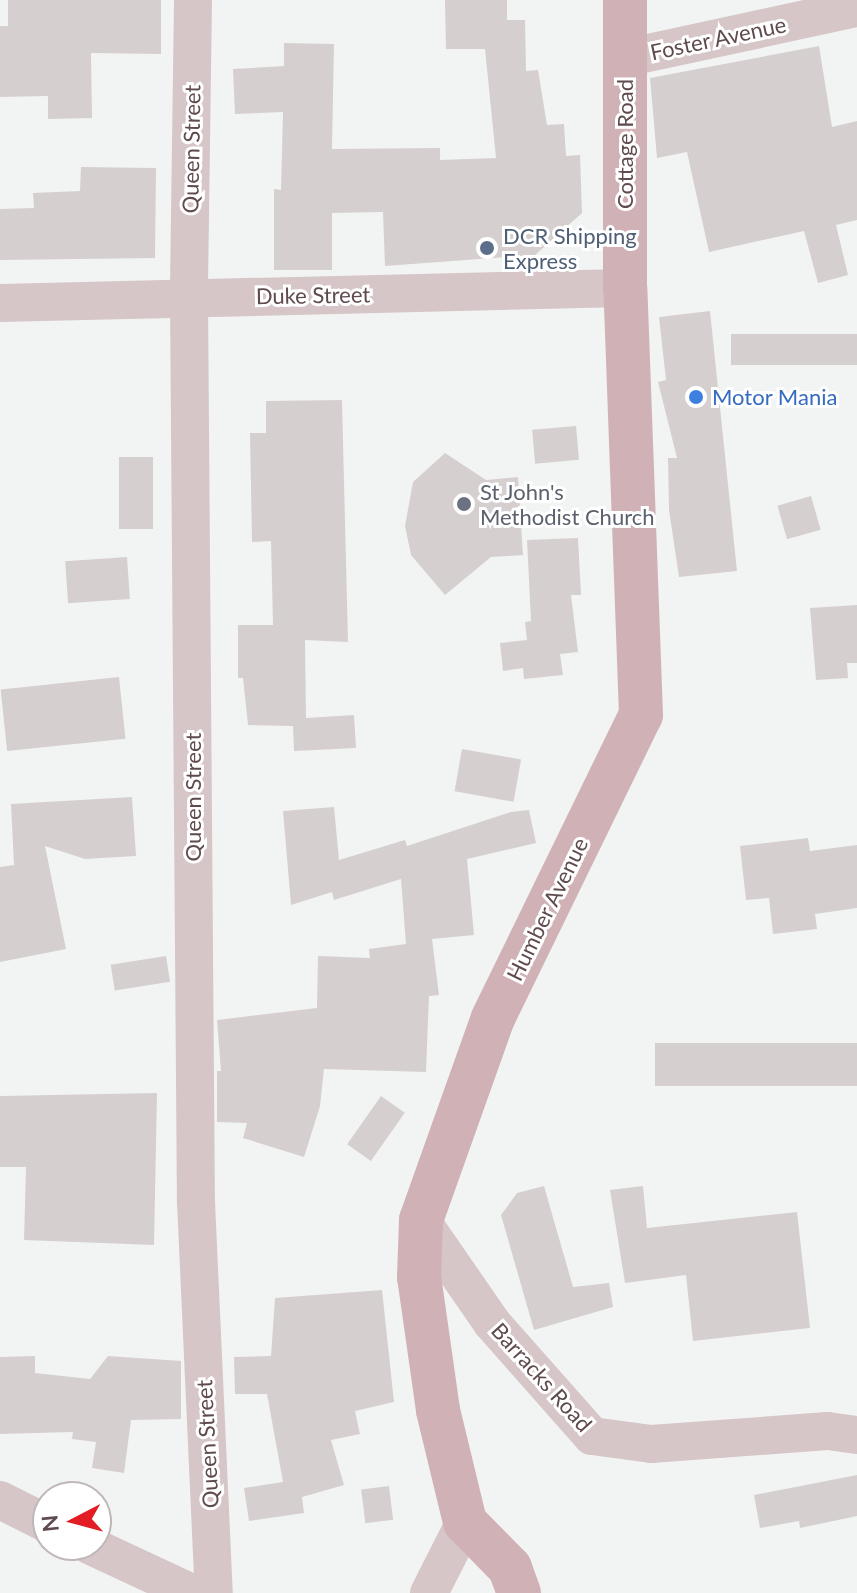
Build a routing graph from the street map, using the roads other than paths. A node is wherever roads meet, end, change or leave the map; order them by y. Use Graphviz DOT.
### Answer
graph roads {
  1 [pos="193,0"];
  2 [pos="625,0"];
  3 [pos="857,8"];
  4 [pos="625,58"];
  5 [pos="625,288"];
  6 [pos="189,298"];
  7 [pos="0,303"];
  8 [pos="421,1220"];
  9 [pos="857,1435"];
  10 [pos="0,1500"];
  11 [pos="32,1516"];
  12 [pos="465,1522"];
  13 [pos="112,1556"];
  14 [pos="192,1593"];
  15 [pos="214,1593"];
  16 [pos="429,1593"];
  17 [pos="519,1593"];
  1 -- 6 [label="street, Queen Street"];
  2 -- 4 [label="main road, Cottage Road"];
  3 -- 4 [label="street, Foster Avenue"];
  4 -- 5 [label="main road, Cottage Road"];
  5 -- 6 [label="street, Duke Street"];
  5 -- 8 [label="main road, Humber Avenue"];
  6 -- 7 [label="street, Duke Street"];
  6 -- 15 [label="street, Queen Street"];
  8 -- 9 [label="street, Barracks Road"];
  8 -- 12 [label="main road, Humber Avenue"];
  10 -- 11 [label="street"];
  12 -- 16 [label="street"];
  12 -- 17 [label="main road"];
  13 -- 14 [label="street"];
}
